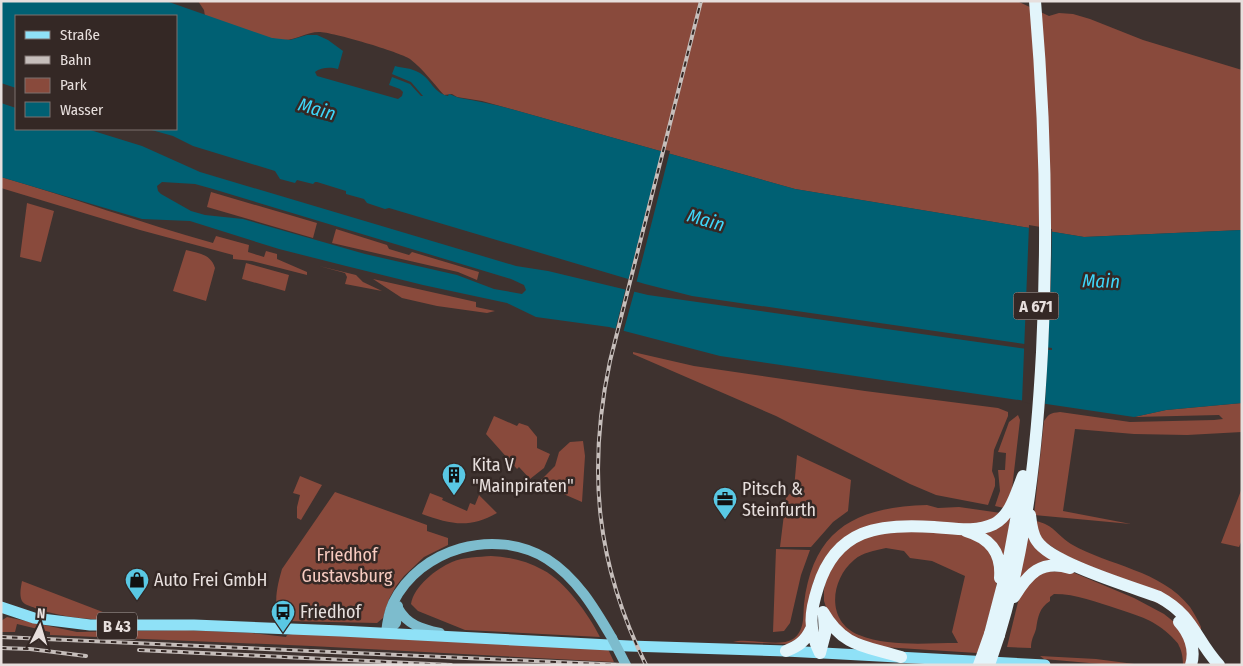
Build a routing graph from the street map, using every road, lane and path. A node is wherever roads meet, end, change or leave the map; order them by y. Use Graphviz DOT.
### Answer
graph roads {
  1 [pos="1027,1"];
  2 [pos="1035,1"];
  3 [pos="1033,421"];
  4 [pos="1023,476"];
  5 [pos="1028,502"];
  6 [pos="961,530"];
  7 [pos="819,584"];
  8 [pos="1,605"];
  9 [pos="395,606"];
  10 [pos="1002,609"];
  11 [pos="823,612"];
  12 [pos="810,629"];
  13 [pos="386,633"];
  14 [pos="995,634"];
  15 [pos="448,636"];
  16 [pos="1204,648"];
  17 [pos="786,651"];
  18 [pos="820,653"];
  19 [pos="901,657"];
  20 [pos="1192,664"];
  21 [pos="626,665"];
  22 [pos="979,665"];
  23 [pos="989,665"];
  24 [pos="1046,665"];
  25 [pos="1206,665"];
  26 [pos="1219,665"];
  1 -- 3 [label="highway, A 671"];
  2 -- 3 [label="highway, A 671"];
  3 -- 4 [label="highway, A 671"];
  3 -- 5 [label="highway, A 671"];
  4 -- 6 [label="highway"];
  4 -- 10 [label="highway, A 671"];
  5 -- 10 [label="highway, A 671"];
  5 -- 16 [label="highway"];
  6 -- 7 [label="highway"];
  6 -- 10 [label="highway"];
  7 -- 11 [label="highway"];
  7 -- 12 [label="highway"];
  8 -- 13 [label="main road, B 43"];
  9 -- 13 [label="main road"];
  9 -- 15 [label="main road"];
  9 -- 21 [label="main road, bridge"];
  10 -- 14 [label="highway, A 671"];
  10 -- 20 [label="highway"];
  11 -- 18 [label="highway"];
  11 -- 19 [label="highway"];
  12 -- 17 [label="highway"];
  12 -- 18 [label="highway"];
  13 -- 15 [label="main road, B 43"];
  14 -- 22 [label="highway, A 671, bridge"];
  14 -- 23 [label="highway, A 671, bridge"];
  15 -- 17 [label="main road, B 43"];
  16 -- 25 [label="highway"];
  16 -- 26 [label="highway"];
  17 -- 18 [label="main road, B 43"];
  18 -- 19 [label="main road, B 43"];
  19 -- 24 [label="main road, B 43"];
}
